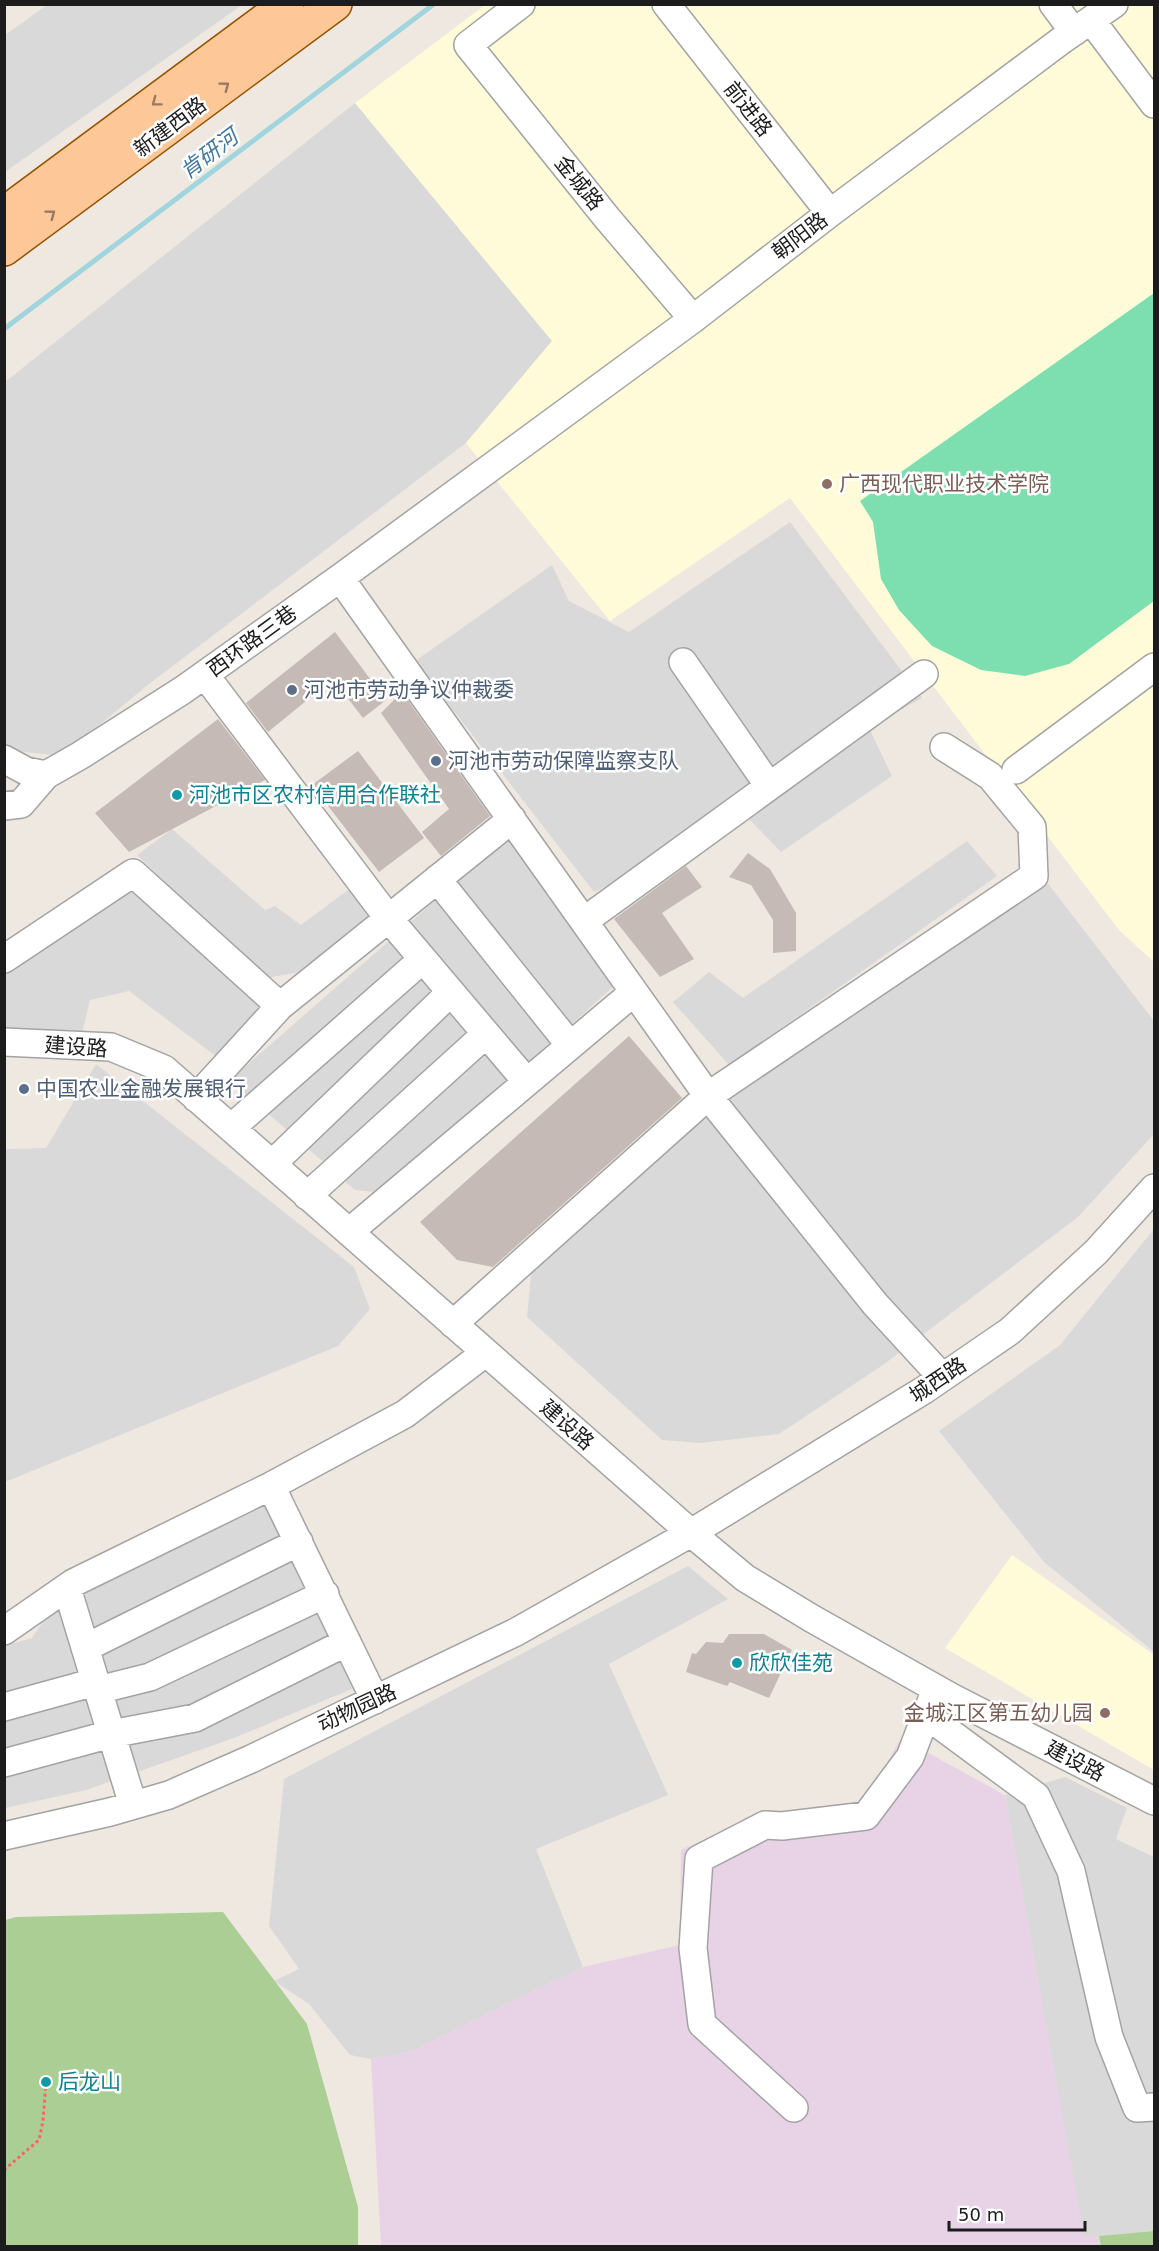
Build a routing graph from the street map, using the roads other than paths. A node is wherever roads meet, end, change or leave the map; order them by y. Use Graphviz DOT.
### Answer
graph roads {
  1 [pos="287,4"];
  2 [pos="334,4"];
  3 [pos="521,4"];
  4 [pos="666,4"];
  5 [pos="1053,4"];
  6 [pos="1114,4"];
  7 [pos="1083,26"];
  8 [pos="1155,104"];
  9 [pos="4,213"];
  10 [pos="830,213"];
  11 [pos="4,249"];
  12 [pos="693,319"];
  13 [pos="487,469"];
  14 [pos="340,578"];
  15 [pos="683,662"];
  16 [pos="1155,667"];
  17 [pos="924,674"];
  18 [pos="205,675"];
  19 [pos="944,747"];
  20 [pos="4,759"];
  21 [pos="1016,770"];
  22 [pos="46,775"];
  23 [pos="769,786"];
  24 [pos="4,806"];
  25 [pos="512,819"];
  26 [pos="437,879"];
  27 [pos="389,919"];
  28 [pos="584,921"];
  29 [pos="4,959"];
  30 [pos="423,959"];
  31 [pos="451,992"];
  32 [pos="634,992"];
  33 [pos="280,1006"];
  34 [pos="486,1034"];
  35 [pos="4,1042"];
  36 [pos="570,1045"];
  37 [pos="527,1082"];
  38 [pos="708,1096"];
  39 [pos="196,1098"];
  40 [pos="231,1128"];
  41 [pos="272,1164"];
  42 [pos="1155,1188"];
  43 [pos="307,1196"];
  44 [pos="349,1232"];
  45 [pos="453,1324"];
  46 [pos="485,1353"];
  47 [pos="942,1377"];
  48 [pos="271,1486"];
  49 [pos="691,1533"];
  50 [pos="300,1542"];
  51 [pos="67,1588"];
  52 [pos="325,1594"];
  53 [pos="4,1631"];
  54 [pos="347,1642"];
  55 [pos="85,1648"];
  56 [pos="96,1686"];
  57 [pos="936,1689"];
  58 [pos="375,1700"];
  59 [pos="4,1707"];
  60 [pos="927,1715"];
  61 [pos="111,1734"];
  62 [pos="4,1763"];
  63 [pos="1155,1801"];
  64 [pos="133,1805"];
  65 [pos="4,1836"];
  66 [pos="1155,2107"];
  67 [pos="794,2108"];
  1 -- 9 [label="main road, 新建西路, one-way"];
  11 -- 2 [label="main road, 新建西路, one-way"];
  3 -- 12 [label="street, 金城路"];
  4 -- 10 [label="street, 前进路"];
  5 -- 7 [label="street"];
  6 -- 7 [label="street, 朝阳路"];
  7 -- 8 [label="street"];
  7 -- 10 [label="street, 朝阳路"];
  10 -- 12 [label="street, 朝阳路"];
  12 -- 13 [label="street, 朝阳路"];
  13 -- 14 [label="street, 西环路三巷"];
  14 -- 18 [label="street, 西环路三巷"];
  14 -- 25 [label="street"];
  15 -- 23 [label="street"];
  16 -- 21 [label="street"];
  17 -- 23 [label="street"];
  18 -- 22 [label="street, 西环路三巷"];
  18 -- 27 [label="street"];
  19 -- 38 [label="street"];
  20 -- 22 [label="street"];
  22 -- 24 [label="street, 西环路三巷"];
  23 -- 28 [label="street"];
  25 -- 26 [label="street"];
  25 -- 28 [label="street"];
  26 -- 27 [label="street"];
  26 -- 36 [label="street"];
  27 -- 30 [label="street"];
  27 -- 33 [label="street"];
  28 -- 32 [label="street"];
  29 -- 33 [label="street"];
  30 -- 31 [label="street"];
  30 -- 40 [label="street"];
  31 -- 34 [label="street"];
  31 -- 41 [label="street"];
  32 -- 36 [label="street"];
  32 -- 38 [label="street"];
  33 -- 39 [label="street"];
  34 -- 37 [label="street"];
  34 -- 43 [label="street"];
  35 -- 39 [label="street, 建设路"];
  36 -- 37 [label="street"];
  37 -- 44 [label="street"];
  38 -- 45 [label="street"];
  38 -- 47 [label="street"];
  39 -- 40 [label="street, 建设路"];
  40 -- 41 [label="street, 建设路"];
  41 -- 43 [label="street, 建设路"];
  42 -- 47 [label="street, 城西路"];
  43 -- 44 [label="street, 建设路"];
  44 -- 45 [label="street, 建设路"];
  45 -- 46 [label="street, 建设路"];
  46 -- 48 [label="street"];
  46 -- 49 [label="street, 建设路"];
  47 -- 49 [label="street, 城西路"];
  48 -- 50 [label="street"];
  48 -- 51 [label="street"];
  49 -- 57 [label="street, 建设路"];
  49 -- 58 [label="street, 动物园路"];
  50 -- 52 [label="street"];
  50 -- 55 [label="street"];
  51 -- 53 [label="street"];
  51 -- 55 [label="street"];
  52 -- 54 [label="street"];
  52 -- 56 [label="street"];
  54 -- 58 [label="street"];
  54 -- 61 [label="street"];
  55 -- 56 [label="street"];
  56 -- 59 [label="street"];
  56 -- 61 [label="street"];
  57 -- 60 [label="street"];
  57 -- 63 [label="street, 建设路"];
  58 -- 64 [label="street, 动物园路"];
  60 -- 66 [label="street"];
  60 -- 67 [label="street"];
  61 -- 62 [label="street"];
  61 -- 64 [label="street"];
  64 -- 65 [label="street, 动物园路"];
}
